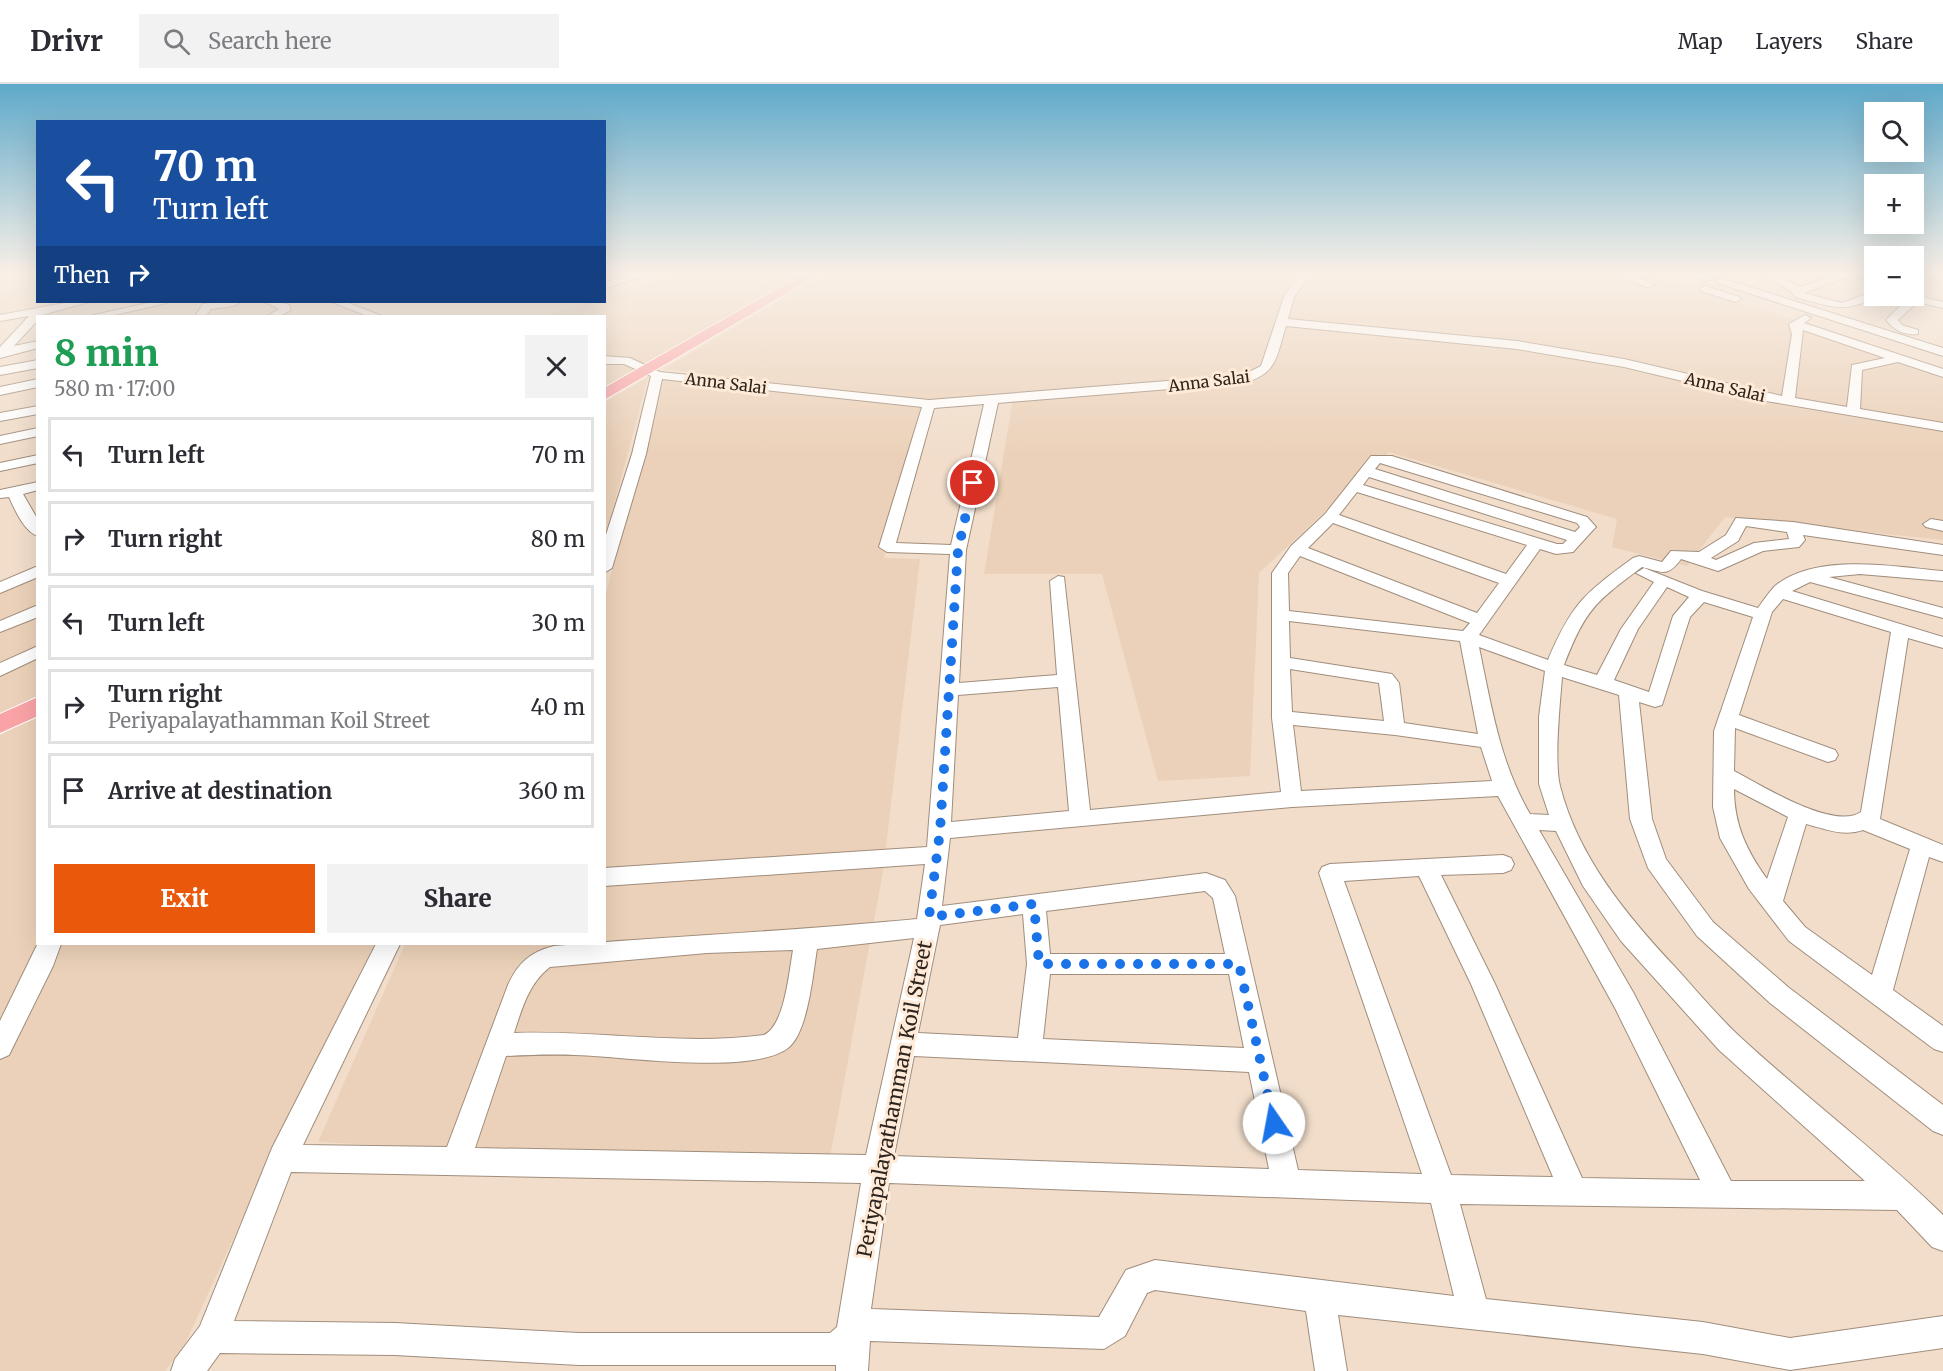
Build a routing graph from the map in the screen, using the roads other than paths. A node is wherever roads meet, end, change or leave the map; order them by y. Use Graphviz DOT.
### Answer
graph roads {
  1 [pos="19,334"];
  2 [pos="716,334"];
  3 [pos="1277,334"];
  4 [pos="1404,334"];
  5 [pos="1798,334"];
  6 [pos="1832,334"];
  7 [pos="1887,334"];
  8 [pos="1922,334"];
  9 [pos="1890,335"];
  10 [pos="1943,340"];
  11 [pos="36,344"];
  12 [pos="1863,346"];
  13 [pos="1,351"];
  14 [pos="1842,352"];
  15 [pos="1943,352"];
  16 [pos="1898,358"];
  17 [pos="606,360"];
  18 [pos="36,364"];
  19 [pos="1939,369"];
  20 [pos="0,371"];
  21 [pos="653,373"];
  22 [pos="36,383"];
  23 [pos="0,391"];
  24 [pos="606,394"];
  25 [pos="992,399"];
  26 [pos="1788,401"];
  27 [pos="929,404"];
  28 [pos="36,410"];
  29 [pos="1853,411"];
  30 [pos="0,417"];
  31 [pos="1943,427"];
  32 [pos="36,432"];
  33 [pos="0,440"];
  34 [pos="36,459"];
  35 [pos="0,467"];
  36 [pos="36,486"];
  37 [pos="1355,487"];
  38 [pos="7,493"];
  39 [pos="1330,517"];
  40 [pos="1793,527"];
  41 [pos="36,528"];
  42 [pos="1536,544"];
  43 [pos="1297,549"];
  44 [pos="958,550"];
  45 [pos="1943,550"];
  46 [pos="1694,558"];
  47 [pos="606,561"];
  48 [pos="1629,568"];
  49 [pos="36,572"];
  50 [pos="1809,576"];
  51 [pos="1943,576"];
  52 [pos="1507,580"];
  53 [pos="1058,581"];
  54 [pos="1664,581"];
  55 [pos="0,588"];
  56 [pos="1779,592"];
  57 [pos="1699,595"];
  58 [pos="36,611"];
  59 [pos="1943,613"];
  60 [pos="1281,615"];
  61 [pos="1763,615"];
  62 [pos="0,627"];
  63 [pos="1474,629"];
  64 [pos="1899,630"];
  65 [pos="1943,643"];
  66 [pos="36,652"];
  67 [pos="1282,662"];
  68 [pos="1554,668"];
  69 [pos="0,670"];
  70 [pos="1067,680"];
  71 [pos="1603,683"];
  72 [pos="948,690"];
  73 [pos="1628,691"];
  74 [pos="36,706"];
  75 [pos="1282,718"];
  76 [pos="1728,718"];
  77 [pos="0,725"];
  78 [pos="1395,728"];
  79 [pos="1489,742"];
  80 [pos="1828,755"];
  81 [pos="1724,776"];
  82 [pos="1504,788"];
  83 [pos="1293,800"];
  84 [pos="1803,815"];
  85 [pos="1080,817"];
  86 [pos="1864,821"];
  87 [pos="1523,822"];
  88 [pos="1563,823"];
  89 [pos="940,831"];
  90 [pos="1932,849"];
  91 [pos="937,855"];
  92 [pos="1503,864"];
  93 [pos="1426,867"];
  94 [pos="606,877"];
  95 [pos="1771,903"];
  96 [pos="1034,904"];
  97 [pos="928,922"];
  98 [pos="807,940"];
  99 [pos="49,945"];
  100 [pos="388,945"];
  101 [pos="574,949"];
  102 [pos="1039,964"];
  103 [pos="1239,964"];
  104 [pos="1879,995"];
  105 [pos="1943,1041"];
  106 [pos="902,1044"];
  107 [pos="498,1045"];
  108 [pos="0,1047"];
  109 [pos="1029,1052"];
  110 [pos="1261,1061"];
  111 [pos="1943,1122"];
  112 [pos="282,1158"];
  113 [pos="456,1161"];
  114 [pos="877,1169"];
  115 [pos="1287,1184"];
  116 [pos="1442,1189"];
  117 [pos="1574,1192"];
  118 [pos="1723,1195"];
  119 [pos="1904,1196"];
  120 [pos="1943,1236"];
  121 [pos="1320,1297"];
  122 [pos="1474,1314"];
  123 [pos="1943,1332"];
  124 [pos="852,1334"];
  125 [pos="212,1336"];
  126 [pos="187,1371"];
  127 [pos="852,1371"];
  128 [pos="1331,1371"];
  1 -- 13 [label="street"];
  2 -- 21 [label="main road"];
  3 -- 25 [label="street, Anna Salai"];
  4 -- 26 [label="street, Anna Salai"];
  5 -- 26 [label="street"];
  6 -- 12 [label="street"];
  7 -- 9 [label="street"];
  8 -- 10 [label="street"];
  9 -- 12 [label="street"];
  9 -- 15 [label="street"];
  11 -- 13 [label="street"];
  12 -- 14 [label="street"];
  12 -- 16 [label="street"];
  16 -- 19 [label="street"];
  16 -- 29 [label="street"];
  17 -- 21 [label="street, Anna Salai"];
  18 -- 20 [label="street"];
  21 -- 24 [label="main road"];
  21 -- 27 [label="street, Anna Salai"];
  21 -- 47 [label="street"];
  22 -- 23 [label="street"];
  25 -- 27 [label="street, Anna Salai"];
  25 -- 44 [label="street, Periyapalayathamman Koil Street"];
  26 -- 29 [label="street, Anna Salai"];
  27 -- 44 [label="street"];
  28 -- 30 [label="street"];
  29 -- 31 [label="street, Anna Salai"];
  32 -- 33 [label="street"];
  34 -- 35 [label="street"];
  36 -- 38 [label="street"];
  37 -- 39 [label="street"];
  37 -- 42 [label="street"];
  37 -- 42 [label="street"];
  38 -- 41 [label="street"];
  39 -- 43 [label="street"];
  39 -- 52 [label="street"];
  40 -- 45 [label="street"];
  40 -- 46 [label="street"];
  40 -- 46 [label="street"];
  42 -- 52 [label="street"];
  43 -- 60 [label="street"];
  43 -- 63 [label="street"];
  44 -- 72 [label="street, Periyapalayathamman Koil Street"];
  46 -- 48 [label="street"];
  48 -- 54 [label="street"];
  48 -- 68 [label="street"];
  49 -- 55 [label="street"];
  50 -- 51 [label="street"];
  50 -- 56 [label="street"];
  50 -- 59 [label="street"];
  52 -- 63 [label="street"];
  53 -- 70 [label="street"];
  54 -- 57 [label="street"];
  54 -- 71 [label="street"];
  56 -- 61 [label="street"];
  56 -- 64 [label="street"];
  57 -- 61 [label="street"];
  57 -- 73 [label="street"];
  58 -- 62 [label="street"];
  60 -- 63 [label="street"];
  60 -- 67 [label="street"];
  61 -- 76 [label="street"];
  63 -- 68 [label="street"];
  63 -- 79 [label="street"];
  64 -- 65 [label="street"];
  64 -- 86 [label="street"];
  66 -- 69 [label="street"];
  67 -- 75 [label="street"];
  67 -- 78 [label="street"];
  68 -- 71 [label="street"];
  68 -- 88 [label="street"];
  70 -- 72 [label="street"];
  70 -- 85 [label="street"];
  71 -- 73 [label="street"];
  72 -- 89 [label="street, Periyapalayathamman Koil Street"];
  73 -- 111 [label="street"];
  74 -- 77 [label="main road"];
  75 -- 78 [label="street"];
  75 -- 83 [label="street"];
  76 -- 80 [label="street"];
  76 -- 81 [label="street"];
  78 -- 79 [label="street"];
  79 -- 82 [label="street"];
  81 -- 84 [label="street"];
  81 -- 95 [label="street"];
  82 -- 83 [label="street"];
  82 -- 87 [label="street"];
  83 -- 85 [label="street"];
  84 -- 86 [label="street"];
  84 -- 95 [label="street"];
  85 -- 89 [label="street"];
  86 -- 90 [label="street"];
  87 -- 88 [label="street"];
  87 -- 118 [label="street"];
  88 -- 119 [label="street"];
  89 -- 91 [label="street, Periyapalayathamman Koil Street"];
  90 -- 104 [label="street"];
  91 -- 94 [label="street"];
  91 -- 97 [label="street, Periyapalayathamman Koil Street"];
  92 -- 93 [label="street"];
  93 -- 116 [label="street"];
  93 -- 117 [label="street"];
  95 -- 104 [label="street"];
  96 -- 97 [label="street"];
  96 -- 102 [label="street"];
  96 -- 103 [label="street"];
  97 -- 98 [label="street"];
  97 -- 106 [label="street, Periyapalayathamman Koil Street"];
  98 -- 101 [label="street"];
  98 -- 107 [label="street"];
  99 -- 108 [label="street"];
  100 -- 112 [label="street"];
  101 -- 107 [label="street"];
  102 -- 103 [label="street"];
  102 -- 109 [label="street"];
  103 -- 110 [label="street"];
  104 -- 105 [label="street"];
  106 -- 109 [label="street"];
  106 -- 114 [label="street, Periyapalayathamman Koil Street"];
  107 -- 113 [label="street"];
  109 -- 110 [label="street"];
  110 -- 115 [label="street"];
  112 -- 113 [label="street"];
  112 -- 125 [label="street"];
  113 -- 114 [label="street"];
  114 -- 115 [label="street"];
  114 -- 124 [label="street, Periyapalayathamman Koil Street"];
  115 -- 116 [label="street"];
  116 -- 117 [label="street"];
  116 -- 122 [label="street"];
  117 -- 118 [label="street"];
  118 -- 119 [label="street"];
  119 -- 120 [label="street"];
  121 -- 122 [label="street"];
  121 -- 124 [label="street"];
  121 -- 128 [label="street"];
  122 -- 123 [label="street"];
  124 -- 125 [label="street"];
  124 -- 127 [label="street, Periyapalayathamman Koil Street"];
  125 -- 126 [label="street"];
}
